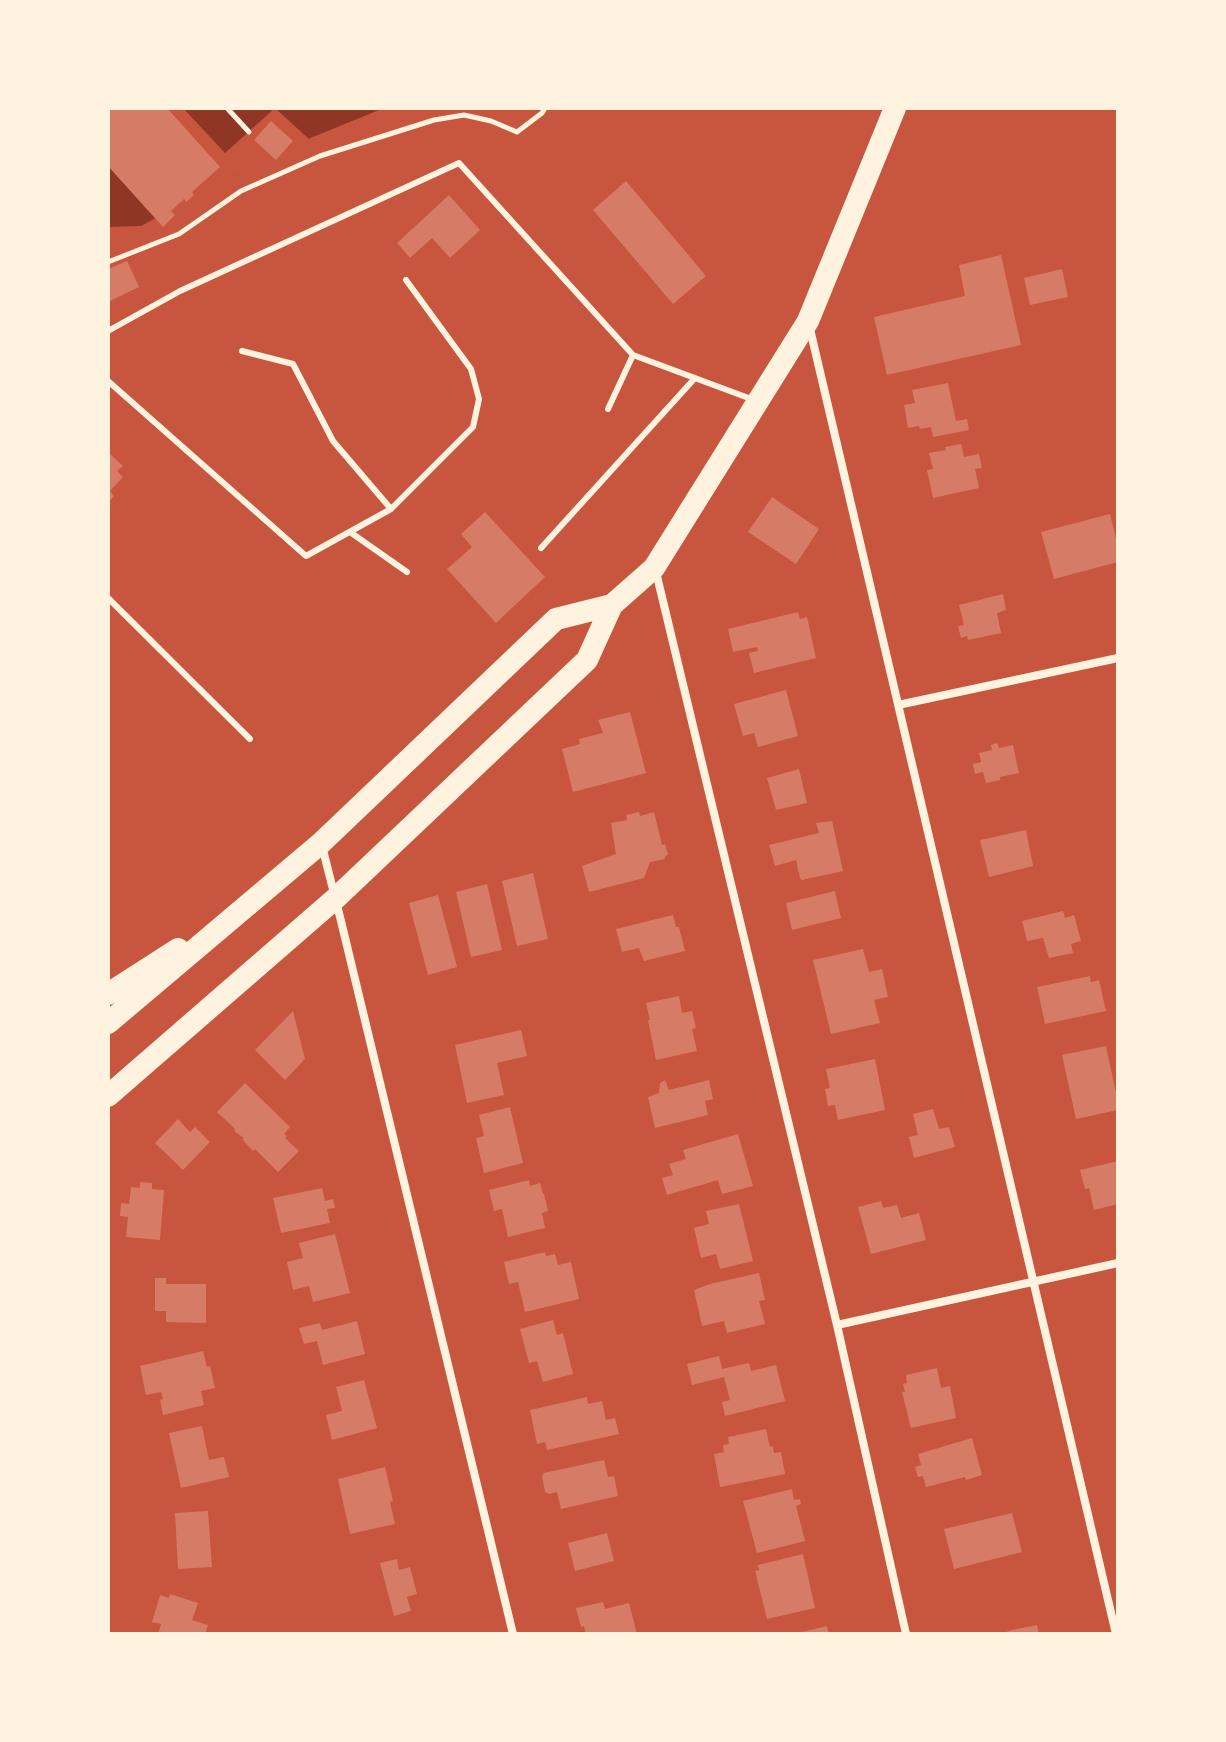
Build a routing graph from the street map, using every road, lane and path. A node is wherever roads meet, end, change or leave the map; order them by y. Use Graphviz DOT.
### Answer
graph roads {
  1 [pos="227,108"];
  2 [pos="545,108"];
  3 [pos="895,108"];
  4 [pos="249,132"];
  5 [pos="108,262"];
  6 [pos="406,280"];
  7 [pos="808,321"];
  8 [pos="108,331"];
  9 [pos="242,351"];
  10 [pos="633,355"];
  11 [pos="695,378"];
  12 [pos="108,381"];
  13 [pos="758,402"];
  14 [pos="608,409"];
  15 [pos="391,509"];
  16 [pos="350,532"];
  17 [pos="541,548"];
  18 [pos="654,568"];
  19 [pos="407,572"];
  20 [pos="108,598"];
  21 [pos="612,605"];
  22 [pos="1118,658"];
  23 [pos="898,705"];
  24 [pos="250,739"];
  25 [pos="321,843"];
  26 [pos="336,898"];
  27 [pos="253,901"];
  28 [pos="108,994"];
  29 [pos="108,1023"];
  30 [pos="108,1096"];
  31 [pos="1118,1263"];
  32 [pos="1033,1282"];
  33 [pos="837,1325"];
  34 [pos="513,1634"];
  35 [pos="906,1634"];
  36 [pos="1116,1634"];
  1 -- 4 [label="path"];
  2 -- 5 [label="path"];
  3 -- 7 [label="highway"];
  6 -- 15 [label="lane"];
  7 -- 13 [label="highway"];
  7 -- 23 [label="street"];
  8 -- 10 [label="lane"];
  9 -- 15 [label="lane"];
  10 -- 11 [label="lane"];
  10 -- 14 [label="lane"];
  11 -- 13 [label="lane"];
  11 -- 17 [label="lane"];
  12 -- 16 [label="lane"];
  13 -- 18 [label="highway"];
  15 -- 16 [label="lane"];
  16 -- 19 [label="lane"];
  18 -- 21 [label="highway"];
  18 -- 33 [label="street"];
  20 -- 24 [label="lane"];
  21 -- 25 [label="highway"];
  21 -- 26 [label="highway"];
  22 -- 23 [label="street"];
  23 -- 32 [label="street"];
  25 -- 26 [label="street"];
  25 -- 27 [label="highway"];
  26 -- 30 [label="highway"];
  26 -- 34 [label="street"];
  27 -- 28 [label="highway"];
  27 -- 29 [label="highway"];
  31 -- 32 [label="street"];
  32 -- 33 [label="street"];
  32 -- 36 [label="street"];
  33 -- 35 [label="street"];
}
